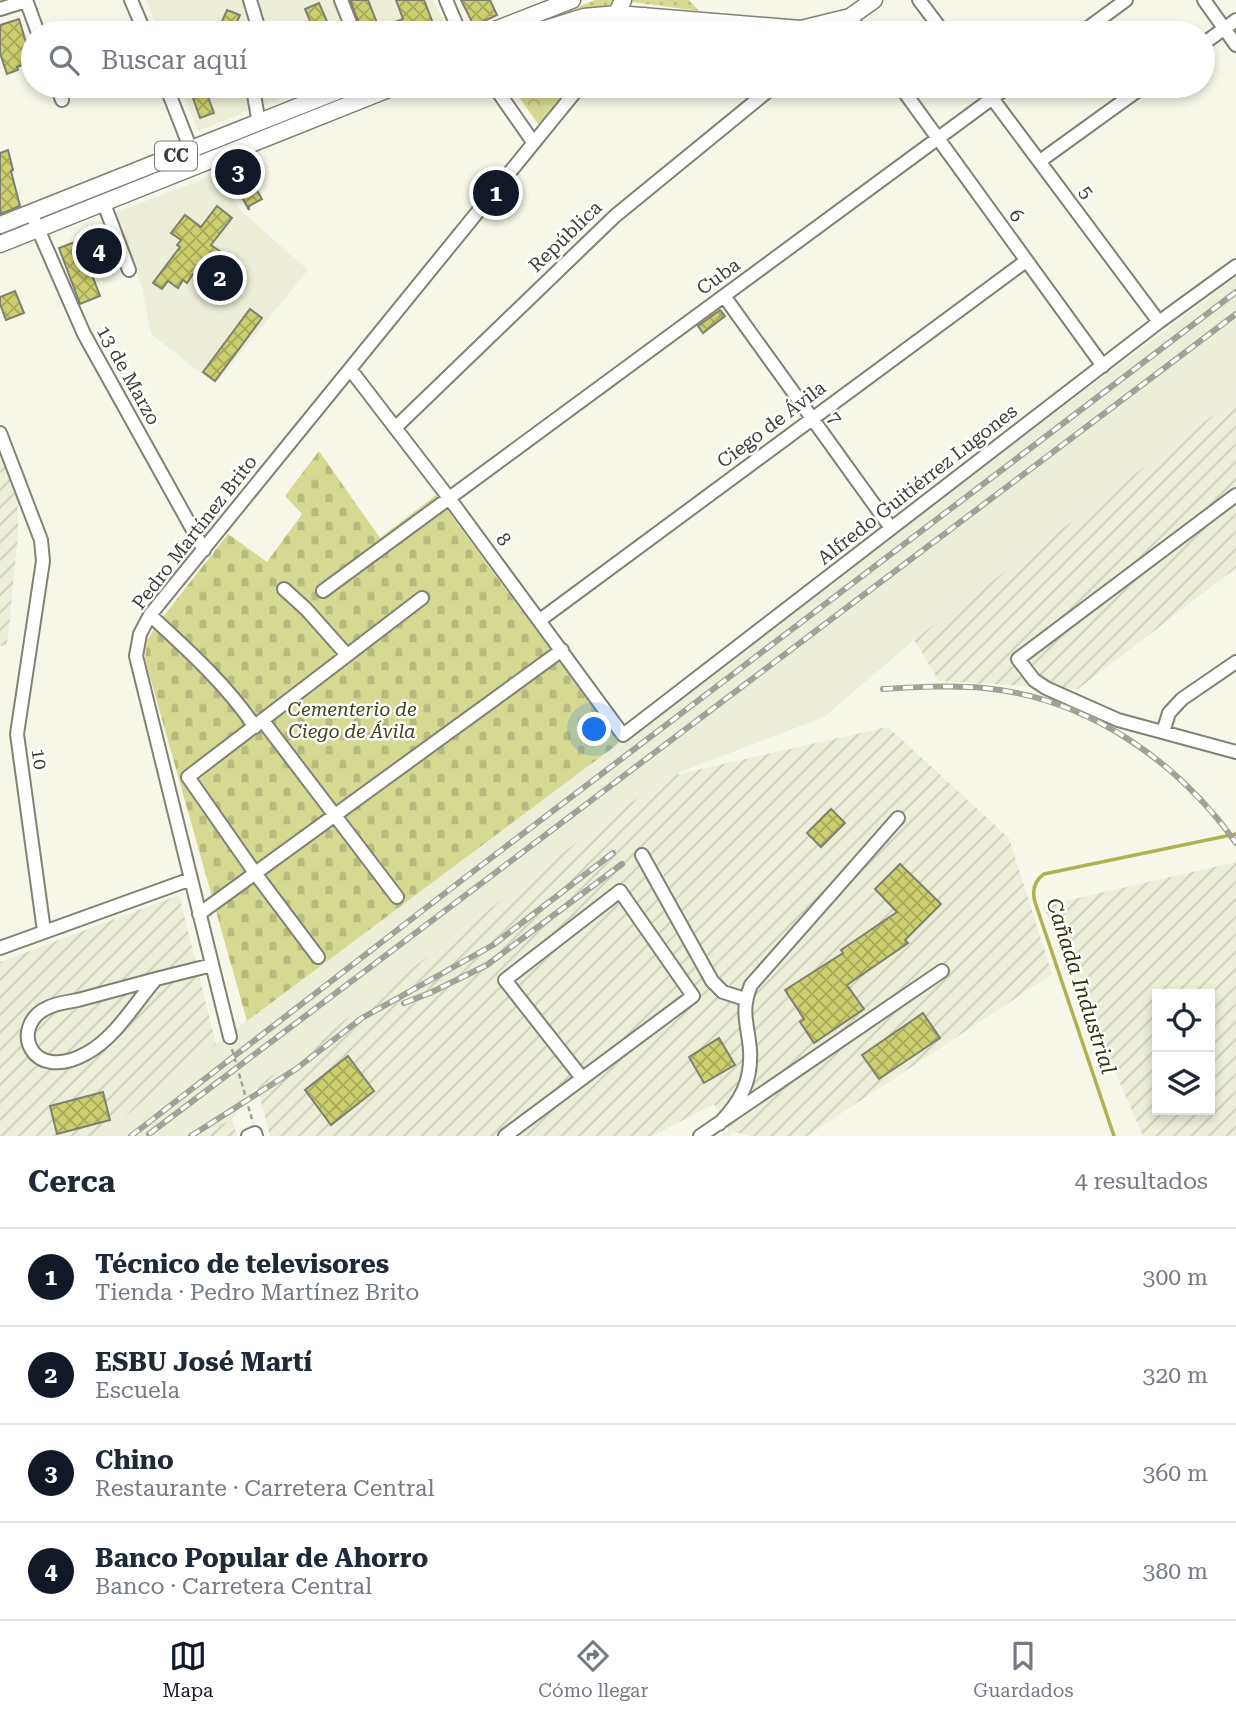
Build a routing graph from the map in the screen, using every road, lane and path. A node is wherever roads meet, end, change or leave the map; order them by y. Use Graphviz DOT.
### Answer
graph roads {
  1 [pos="131,0"];
  2 [pos="250,0"];
  3 [pos="341,0"];
  4 [pos="446,0"];
  5 [pos="572,0"];
  6 [pos="874,0"];
  7 [pos="919,0"];
  8 [pos="1126,0"];
  9 [pos="1204,0"];
  10 [pos="26,1"];
  11 [pos="620,7"];
  12 [pos="0,9"];
  13 [pos="645,16"];
  14 [pos="850,17"];
  15 [pos="1236,20"];
  16 [pos="34,21"];
  17 [pos="140,21"];
  18 [pos="256,21"];
  19 [pos="349,21"];
  20 [pos="455,21"];
  21 [pos="518,21"];
  22 [pos="570,21"];
  23 [pos="639,21"];
  24 [pos="705,21"];
  25 [pos="834,21"];
  26 [pos="853,21"];
  27 [pos="935,21"];
  28 [pos="1097,21"];
  29 [pos="1224,28"];
  30 [pos="1215,35"];
  31 [pos="1236,45"];
  32 [pos="171,98"];
  33 [pos="255,98"];
  34 [pos="320,98"];
  35 [pos="362,98"];
  36 [pos="503,98"];
  37 [pos="570,98"];
  38 [pos="759,98"];
  39 [pos="909,98"];
  40 [pos="992,98"];
  41 [pos="1127,98"];
  42 [pos="259,123"];
  43 [pos="939,138"];
  44 [pos="533,142"];
  45 [pos="195,158"];
  46 [pos="1040,161"];
  47 [pos="103,201"];
  48 [pos="35,220"];
  49 [pos="0,225"];
  50 [pos="0,244"];
  51 [pos="1026,261"];
  52 [pos="1236,267"];
  53 [pos="129,270"];
  54 [pos="724,296"];
  55 [pos="1159,322"];
  56 [pos="1103,366"];
  57 [pos="350,369"];
  58 [pos="811,418"];
  59 [pos="396,428"];
  60 [pos="0,433"];
  61 [pos="1236,495"];
  62 [pos="449,498"];
  63 [pos="891,528"];
  64 [pos="204,550"];
  65 [pos="284,589"];
  66 [pos="323,591"];
  67 [pos="422,597"];
  68 [pos="150,615"];
  69 [pos="540,620"];
  70 [pos="562,650"];
  71 [pos="347,656"];
  72 [pos="1236,662"];
  73 [pos="259,724"];
  74 [pos="1163,732"];
  75 [pos="623,735"];
  76 [pos="1236,752"];
  77 [pos="335,815"];
  78 [pos="898,818"];
  79 [pos="642,855"];
  80 [pos="255,873"];
  81 [pos="191,879"];
  82 [pos="397,897"];
  83 [pos="199,914"];
  84 [pos="44,931"];
  85 [pos="0,947"];
  86 [pos="318,957"];
  87 [pos="212,965"];
  88 [pos="942,971"];
  89 [pos="156,979"];
  90 [pos="746,999"];
  91 [pos="230,1037"];
  92 [pos="582,1078"];
  93 [pos="710,1132"];
  94 [pos="253,1135"];
  95 [pos="505,1136"];
  1 -- 17 [label="street"];
  2 -- 18 [label="street"];
  3 -- 19 [label="street"];
  4 -- 20 [label="street"];
  5 -- 21 [label="main road"];
  6 -- 14 [label="main road"];
  7 -- 27 [label="street"];
  8 -- 28 [label="street"];
  9 -- 29 [label="street"];
  10 -- 12 [label="street"];
  10 -- 16 [label="street"];
  11 -- 13 [label="main road"];
  11 -- 22 [label="main road"];
  13 -- 23 [label="main road"];
  13 -- 24 [label="main road"];
  14 -- 25 [label="main road"];
  14 -- 26 [label="street"];
  15 -- 29 [label="street"];
  29 -- 30 [label="street"];
  29 -- 31 [label="street"];
  32 -- 45 [label="street"];
  33 -- 42 [label="street"];
  34 -- 42 [label="main road, CC"];
  35 -- 45 [label="main road, CC"];
  36 -- 44 [label="street"];
  37 -- 44 [label="street, Pedro Martínez Brito"];
  38 -- 59 [label="street, República"];
  39 -- 43 [label="street, 6"];
  40 -- 43 [label="street, Cuba"];
  40 -- 46 [label="street, 5"];
  41 -- 46 [label="street"];
  42 -- 45 [label="main road, CC"];
  43 -- 51 [label="street, 6"];
  43 -- 54 [label="street, Cuba"];
  44 -- 57 [label="street, Pedro Martínez Brito"];
  45 -- 47 [label="main road, CC"];
  45 -- 48 [label="main road, CC"];
  46 -- 55 [label="street, 5"];
  47 -- 48 [label="main road, CC"];
  47 -- 53 [label="street"];
  48 -- 49 [label="main road, CC"];
  48 -- 50 [label="main road, CC"];
  48 -- 64 [label="street, 13 de Marzo"];
  51 -- 56 [label="street, 6"];
  51 -- 58 [label="street, Ciego de Ávila"];
  52 -- 55 [label="street, Alfredo Guitiérrez Lugones"];
  54 -- 58 [label="street, 7"];
  54 -- 62 [label="street, Cuba"];
  55 -- 56 [label="street, Alfredo Guitiérrez Lugones"];
  56 -- 63 [label="street, Alfredo Guitiérrez Lugones"];
  57 -- 59 [label="street, 8"];
  57 -- 64 [label="street, Pedro Martínez Brito"];
  58 -- 63 [label="street, 7"];
  58 -- 69 [label="street, Ciego de Ávila"];
  59 -- 62 [label="street, 8"];
  60 -- 84 [label="street, 10"];
  61 -- 74 [label="street"];
  62 -- 66 [label="street, Cuba"];
  62 -- 69 [label="street, 8"];
  63 -- 75 [label="street, Alfredo Guitiérrez Lugones"];
  64 -- 68 [label="street, Pedro Martínez Brito"];
  65 -- 71 [label="street"];
  67 -- 71 [label="street"];
  68 -- 73 [label="street"];
  68 -- 81 [label="street, Pedro Martínez Brito"];
  69 -- 70 [label="street, 8"];
  70 -- 75 [label="street, 8"];
  70 -- 77 [label="street"];
  71 -- 73 [label="street"];
  72 -- 74 [label="street"];
  73 -- 77 [label="street"];
  73 -- 80 [label="street"];
  74 -- 76 [label="street"];
  77 -- 80 [label="street"];
  77 -- 82 [label="street"];
  78 -- 90 [label="street"];
  79 -- 90 [label="street"];
  80 -- 83 [label="street"];
  80 -- 86 [label="street"];
  81 -- 83 [label="street, Pedro Martínez Brito"];
  81 -- 84 [label="street"];
  83 -- 87 [label="street, Pedro Martínez Brito"];
  84 -- 85 [label="street"];
  87 -- 89 [label="street"];
  87 -- 91 [label="street, Pedro Martínez Brito"];
  88 -- 93 [label="street"];
  89 -- 89 [label="street"];
  90 -- 93 [label="street"];
  91 -- 94 [label="path"];
  92 -- 92 [label="street"];
  92 -- 95 [label="street"];
}
